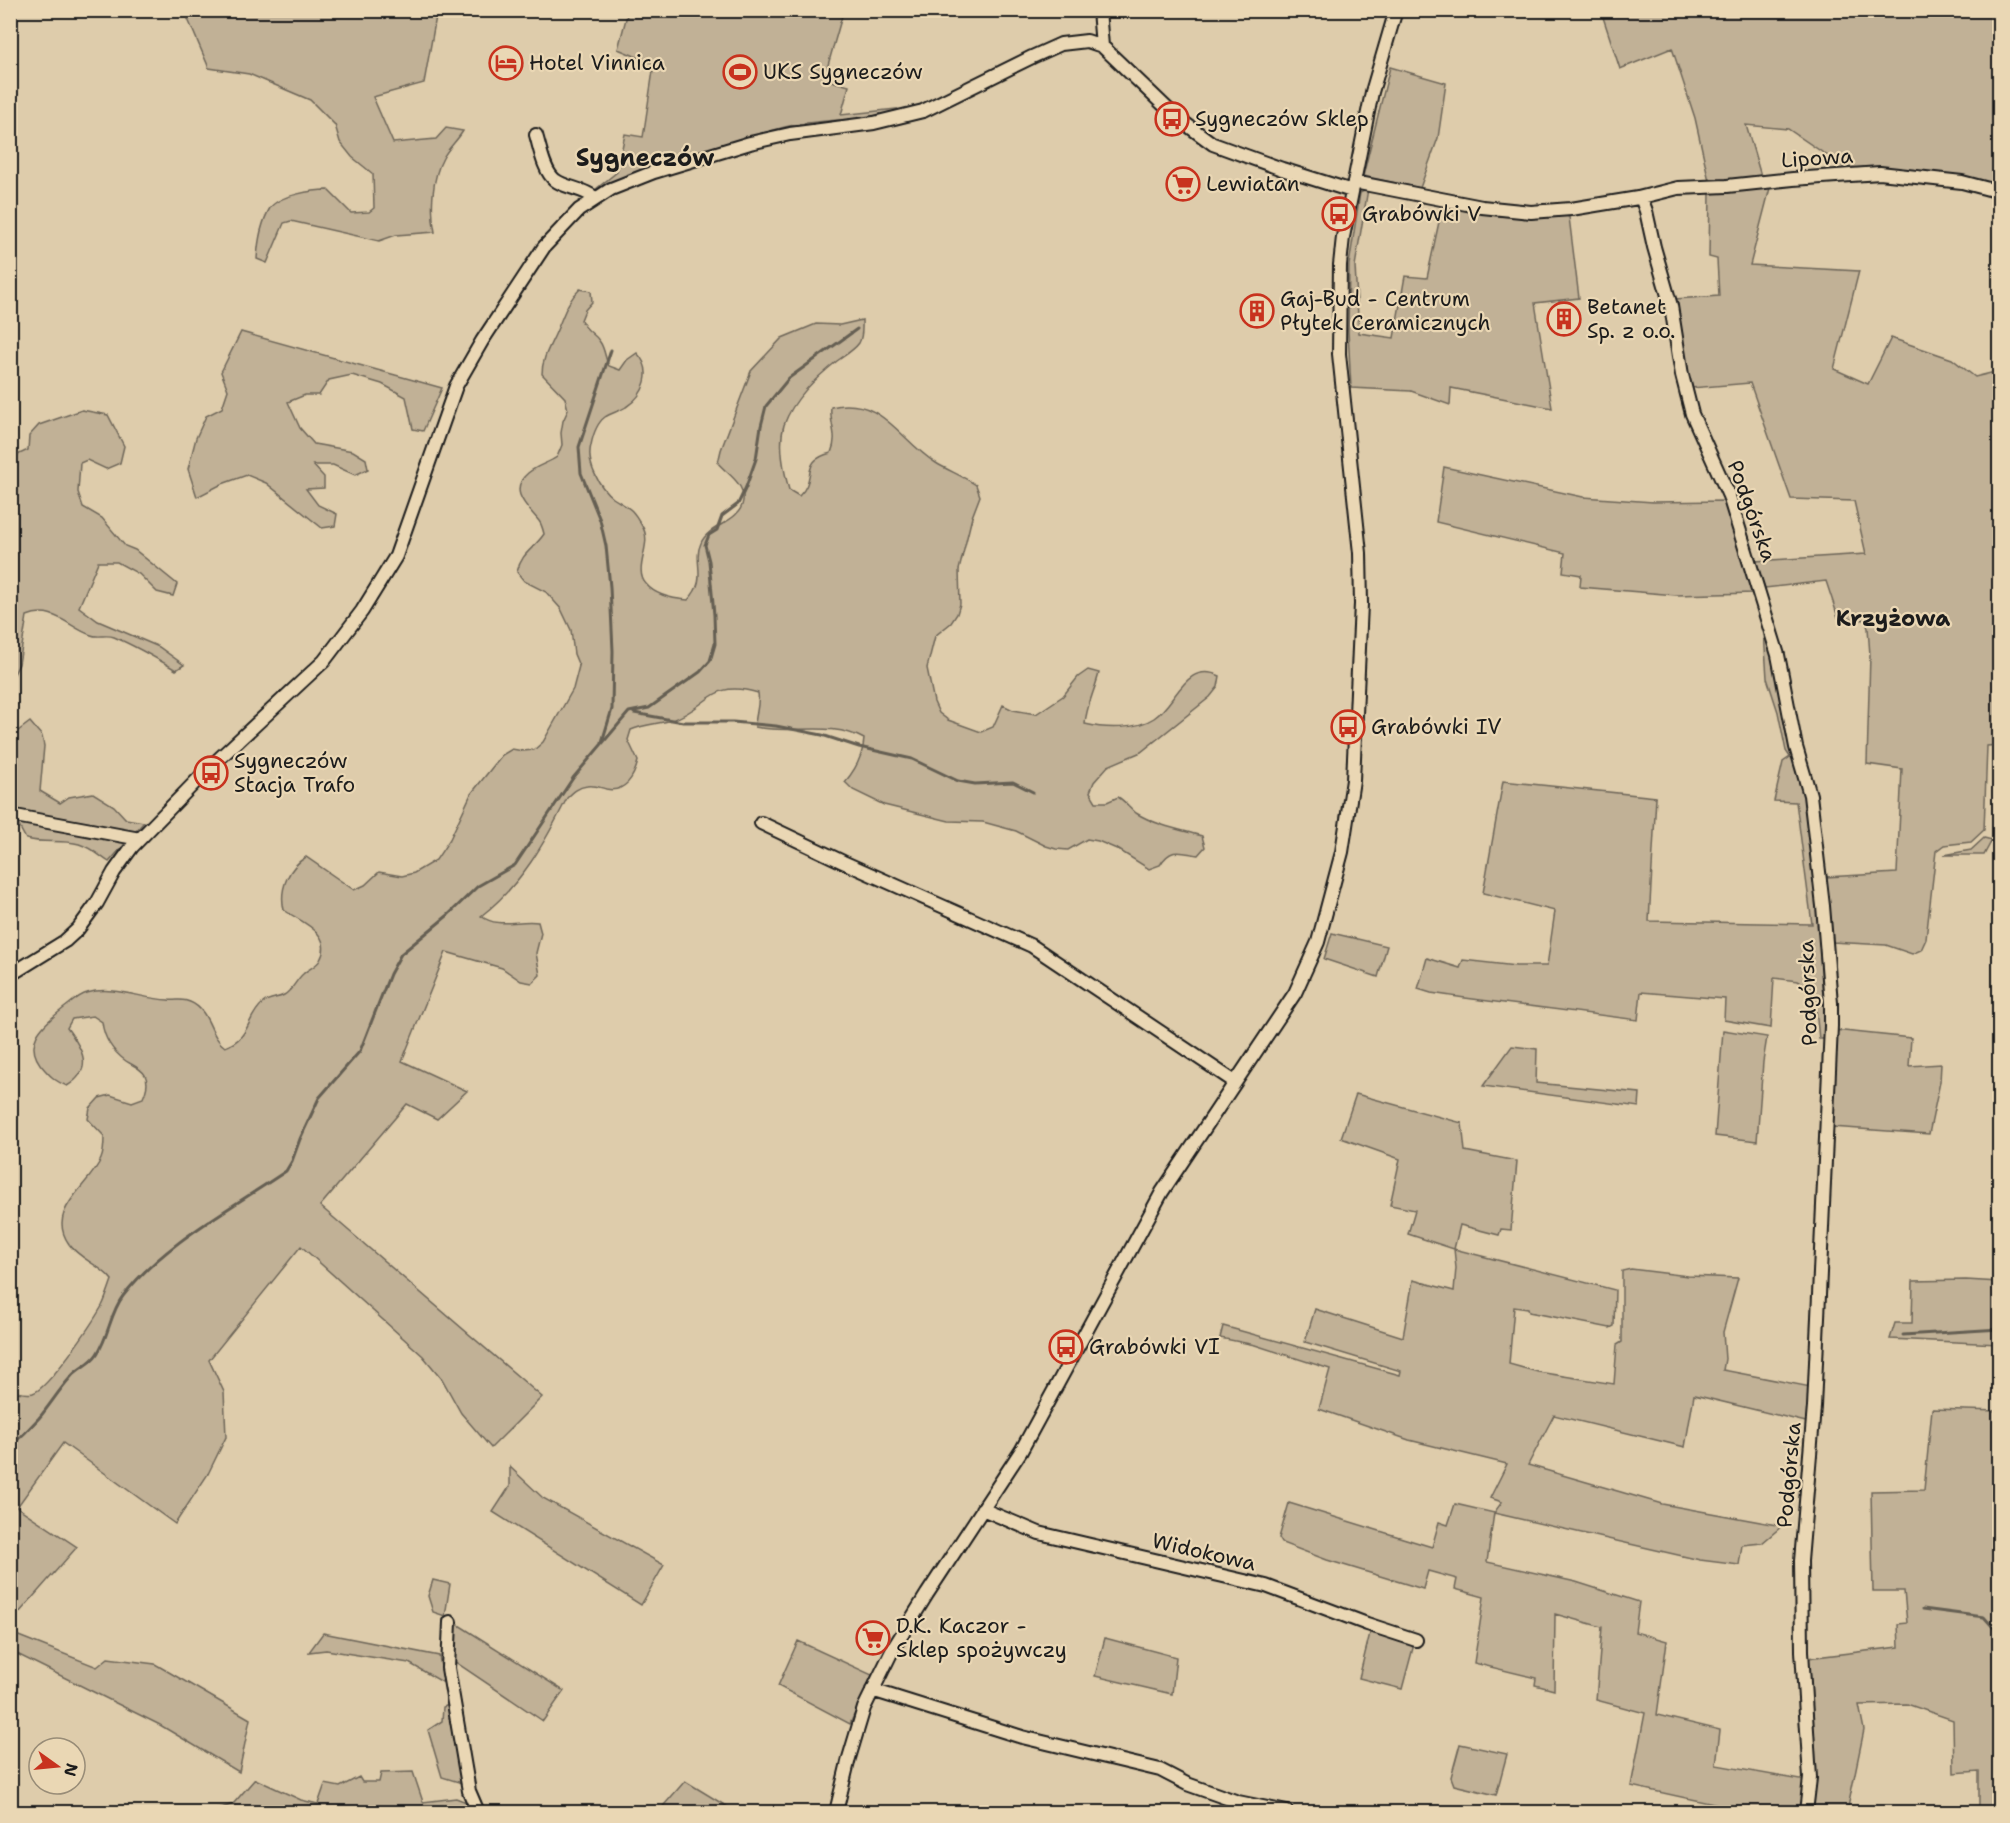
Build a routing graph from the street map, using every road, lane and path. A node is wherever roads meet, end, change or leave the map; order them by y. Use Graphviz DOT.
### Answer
graph roads {
  1 [pos="1099,10"];
  2 [pos="1396,10"];
  3 [pos="1101,46"];
  4 [pos="536,135"];
  5 [pos="1353,186"];
  6 [pos="2000,192"];
  7 [pos="595,198"];
  8 [pos="1638,198"];
  9 [pos="10,815"];
  10 [pos="761,823"];
  11 [pos="140,839"];
  12 [pos="10,975"];
  13 [pos="1235,1082"];
  14 [pos="982,1509"];
  15 [pos="450,1622"];
  16 [pos="1416,1640"];
  17 [pos="872,1690"];
  18 [pos="478,1812"];
  19 [pos="836,1812"];
  20 [pos="1287,1812"];
  21 [pos="1806,1812"];
  1 -- 3 [label="street"];
  2 -- 5 [label="street"];
  3 -- 5 [label="street, Lipowa"];
  3 -- 7 [label="street"];
  4 -- 7 [label="street"];
  5 -- 8 [label="street, Lipowa"];
  5 -- 13 [label="street"];
  6 -- 8 [label="street, Lipowa"];
  7 -- 11 [label="street"];
  8 -- 21 [label="street, Podgórska"];
  9 -- 11 [label="street"];
  10 -- 13 [label="street"];
  11 -- 12 [label="street"];
  13 -- 14 [label="street"];
  14 -- 16 [label="street, Widokowa"];
  14 -- 17 [label="street"];
  15 -- 18 [label="street"];
  17 -- 19 [label="street"];
  17 -- 20 [label="street"];
}
